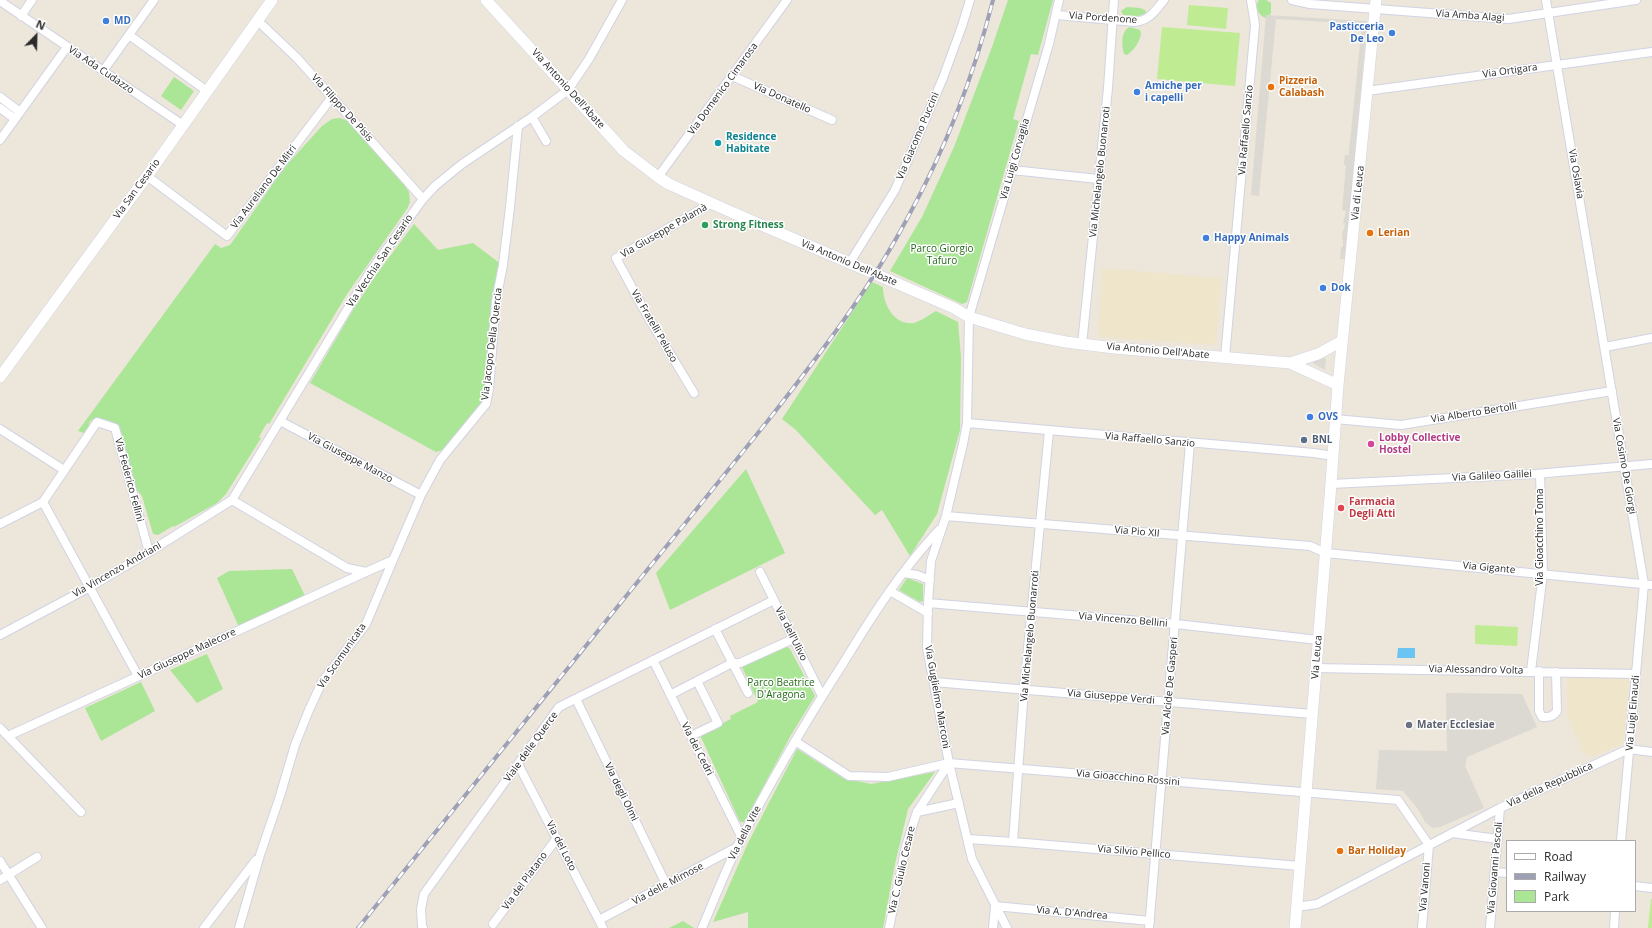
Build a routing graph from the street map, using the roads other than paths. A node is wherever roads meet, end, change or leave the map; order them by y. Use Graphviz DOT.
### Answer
graph roads {
  1 [pos="32,0"];
  2 [pos="154,0"];
  3 [pos="272,0"];
  4 [pos="486,0"];
  5 [pos="622,0"];
  6 [pos="787,0"];
  7 [pos="970,0"];
  8 [pos="1059,0"];
  9 [pos="1114,0"];
  10 [pos="1164,0"];
  11 [pos="1251,0"];
  12 [pos="1292,0"];
  13 [pos="1546,0"];
  14 [pos="1636,0"];
  15 [pos="0,1"];
  16 [pos="1376,5"];
  17 [pos="1548,13"];
  18 [pos="1057,15"];
  19 [pos="21,16"];
  20 [pos="1112,20"];
  21 [pos="258,21"];
  22 [pos="128,35"];
  23 [pos="67,47"];
  24 [pos="1652,52"];
  25 [pos="1558,65"];
  26 [pos="103,71"];
  27 [pos="732,76"];
  28 [pos="568,90"];
  29 [pos="1367,91"];
  30 [pos="208,92"];
  31 [pos="0,97"];
  32 [pos="332,97"];
  33 [pos="0,108"];
  34 [pos="18,116"];
  35 [pos="532,117"];
  36 [pos="832,120"];
  37 [pos="183,125"];
  38 [pos="518,126"];
  39 [pos="0,140"];
  40 [pos="546,141"];
  41 [pos="1012,170"];
  42 [pos="147,176"];
  43 [pos="658,177"];
  44 [pos="1098,179"];
  45 [pos="423,199"];
  46 [pos="712,204"];
  47 [pos="616,258"];
  48 [pos="849,264"];
  49 [pos="969,317"];
  50 [pos="1652,338"];
  51 [pos="1342,341"];
  52 [pos="1082,345"];
  53 [pos="1605,347"];
  54 [pos="1225,357"];
  55 [pos="1290,363"];
  56 [pos="0,377"];
  57 [pos="1338,386"];
  58 [pos="1612,391"];
  59 [pos="694,393"];
  60 [pos="1336,419"];
  61 [pos="280,421"];
  62 [pos="967,423"];
  63 [pos="0,429"];
  64 [pos="1049,430"];
  65 [pos="1190,443"];
  66 [pos="1333,456"];
  67 [pos="1652,464"];
  68 [pos="1625,466"];
  69 [pos="64,470"];
  70 [pos="1540,474"];
  71 [pos="1331,484"];
  72 [pos="421,495"];
  73 [pos="232,500"];
  74 [pos="43,502"];
  75 [pos="946,516"];
  76 [pos="1040,523"];
  77 [pos="0,524"];
  78 [pos="941,528"];
  79 [pos="1183,536"];
  80 [pos="149,552"];
  81 [pos="1326,553"];
  82 [pos="393,560"];
  83 [pos="366,572"];
  84 [pos="760,572"];
  85 [pos="904,573"];
  86 [pos="1543,573"];
  87 [pos="930,580"];
  88 [pos="1648,584"];
  89 [pos="90,587"];
  90 [pos="890,591"];
  91 [pos="774,600"];
  92 [pos="928,603"];
  93 [pos="1032,612"];
  94 [pos="928,613"];
  95 [pos="1176,624"];
  96 [pos="715,629"];
  97 [pos="1,632"];
  98 [pos="793,639"];
  99 [pos="1318,640"];
  100 [pos="652,660"];
  101 [pos="732,663"];
  102 [pos="1316,668"];
  103 [pos="1535,671"];
  104 [pos="1556,672"];
  105 [pos="1636,674"];
  106 [pos="138,676"];
  107 [pos="697,681"];
  108 [pos="934,682"];
  109 [pos="1024,689"];
  110 [pos="748,693"];
  111 [pos="670,695"];
  112 [pos="822,696"];
  113 [pos="576,699"];
  114 [pos="1169,702"];
  115 [pos="1312,714"];
  116 [pos="0,728"];
  117 [pos="8,736"];
  118 [pos="691,736"];
  119 [pos="795,741"];
  120 [pos="1629,749"];
  121 [pos="1652,752"];
  122 [pos="949,763"];
  123 [pos="518,764"];
  124 [pos="1018,768"];
  125 [pos="1161,781"];
  126 [pos="1306,794"];
  127 [pos="959,803"];
  128 [pos="1500,808"];
  129 [pos="81,812"];
  130 [pos="916,812"];
  131 [pos="1452,833"];
  132 [pos="557,838"];
  133 [pos="742,838"];
  134 [pos="968,839"];
  135 [pos="1498,839"];
  136 [pos="1621,840"];
  137 [pos="1013,842"];
  138 [pos="1429,845"];
  139 [pos="737,847"];
  140 [pos="1156,853"];
  141 [pos="260,855"];
  142 [pos="37,857"];
  143 [pos="0,861"];
  144 [pos="1300,866"];
  145 [pos="1495,872"];
  146 [pos="1506,873"];
  147 [pos="9,875"];
  148 [pos="0,880"];
  149 [pos="666,884"];
  150 [pos="1636,886"];
  151 [pos="1652,888"];
  152 [pos="995,906"];
  153 [pos="1296,907"];
  154 [pos="1615,912"];
  155 [pos="599,920"];
  156 [pos="493,924"];
  157 [pos="1149,924"];
  158 [pos="42,928"];
  159 [pos="204,928"];
  160 [pos="239,928"];
  161 [pos="423,928"];
  162 [pos="603,928"];
  163 [pos="702,928"];
  164 [pos="889,928"];
  165 [pos="993,928"];
  166 [pos="1007,928"];
  167 [pos="1295,928"];
  168 [pos="1422,928"];
  169 [pos="1490,928"];
  170 [pos="1614,928"];
  1 -- 19 [label="street"];
  2 -- 22 [label="street"];
  3 -- 21 [label="main road, Via San Cesario"];
  4 -- 28 [label="main road, Via Antonio Dell'Abate"];
  5 -- 28 [label="street"];
  6 -- 27 [label="street, Via Domenico Cimarosa"];
  7 -- 48 [label="street, Via Giacomo Puccini"];
  8 -- 18 [label="street, Via Luigi Corvaglia"];
  9 -- 20 [label="street, Via Michelangelo Buonarroti"];
  10 -- 20 [label="street, Via Pordenone"];
  11 -- 54 [label="street, Via Raffaello Sanzio"];
  12 -- 16 [label="street"];
  13 -- 17 [label="street, Via Oslavia"];
  14 -- 17 [label="street, Via Amba Alagi"];
  15 -- 19 [label="street, Via Ada Cudazzo"];
  16 -- 17 [label="street, Via Amba Alagi"];
  16 -- 29 [label="main road, Via di Leuca"];
  17 -- 25 [label="street, Via Oslavia"];
  18 -- 20 [label="street, Via Pordenone"];
  18 -- 41 [label="street, Via Luigi Corvaglia"];
  19 -- 23 [label="street, Via Ada Cudazzo"];
  20 -- 44 [label="street, Via Michelangelo Buonarroti"];
  21 -- 30 [label="main road, Via San Cesario"];
  21 -- 32 [label="street, Via Filippo De Pisis"];
  22 -- 26 [label="street"];
  22 -- 30 [label="street"];
  23 -- 26 [label="street, Via Ada Cudazzo"];
  23 -- 34 [label="street"];
  24 -- 25 [label="street, Via Ortigara"];
  25 -- 29 [label="street, Via Ortigara"];
  25 -- 53 [label="street, Via Oslavia"];
  26 -- 37 [label="street, Via Ada Cudazzo"];
  27 -- 36 [label="street, Via Donatello"];
  27 -- 43 [label="street, Via Domenico Cimarosa"];
  28 -- 35 [label="street, Via Vecchia San Cesario"];
  28 -- 43 [label="main road, Via Antonio Dell'Abate"];
  29 -- 51 [label="main road, Via di Leuca"];
  30 -- 37 [label="main road, Via San Cesario"];
  31 -- 34 [label="street"];
  32 -- 42 [label="street, Via Aureliano De Mitri"];
  32 -- 45 [label="street, Via Filippo De Pisis"];
  33 -- 34 [label="street"];
  34 -- 39 [label="street"];
  35 -- 38 [label="street, Via Vecchia San Cesario"];
  35 -- 40 [label="street"];
  37 -- 42 [label="main road, Via San Cesario"];
  38 -- 45 [label="street, Via Vecchia San Cesario"];
  38 -- 72 [label="street, Via Jacopo Della Quercia"];
  41 -- 44 [label="street"];
  41 -- 49 [label="street, Via Luigi Corvaglia"];
  42 -- 56 [label="main road, Via San Cesario"];
  43 -- 46 [label="main road, Via Antonio Dell'Abate"];
  44 -- 52 [label="street, Via Michelangelo Buonarroti"];
  45 -- 61 [label="street, Via Vecchia San Cesario"];
  46 -- 47 [label="street, Via Giuseppe Palamà"];
  46 -- 48 [label="main road, Via Antonio Dell'Abate"];
  47 -- 59 [label="street, Via Fratelli Peluso"];
  48 -- 49 [label="main road, Via Antonio Dell'Abate"];
  49 -- 52 [label="main road, Via Antonio Dell'Abate"];
  49 -- 62 [label="street, Via Guglielmo Marconi"];
  50 -- 53 [label="street"];
  51 -- 55 [label="main road, Via Antonio Dell'Abate"];
  51 -- 57 [label="main road, Via di Leuca"];
  52 -- 54 [label="main road, Via Antonio Dell'Abate"];
  53 -- 58 [label="street, Via Cosimo De Giorgi"];
  54 -- 55 [label="main road, Via Antonio Dell'Abate"];
  55 -- 57 [label="main road, Via Antonio Dell'Abate"];
  57 -- 60 [label="main road, Via Leuca"];
  58 -- 60 [label="street, Via Alberto Bertolli"];
  58 -- 68 [label="street, Via Cosimo De Giorgi"];
  60 -- 66 [label="main road, Via Leuca"];
  61 -- 72 [label="street, Via Giuseppe Manzo"];
  61 -- 73 [label="street, Via Vecchia San Cesario"];
  62 -- 64 [label="street, Via Raffaello Sanzio"];
  62 -- 75 [label="street, Via Guglielmo Marconi"];
  63 -- 69 [label="street"];
  64 -- 65 [label="street, Via Raffaello Sanzio"];
  64 -- 76 [label="street, Via Michelangelo Buonarroti"];
  65 -- 66 [label="street, Via Raffaello Sanzio"];
  65 -- 79 [label="street, Via Alcide De Gasperi"];
  66 -- 71 [label="main road, Via Leuca"];
  67 -- 68 [label="street, Via Galileo Galilei"];
  68 -- 70 [label="street, Via Galileo Galilei"];
  68 -- 88 [label="street, Via Cosimo De Giorgi"];
  69 -- 74 [label="street, Via Federico Fellini"];
  69 -- 80 [label="street, Via Federico Fellini"];
  70 -- 71 [label="street, Via Galileo Galilei"];
  70 -- 86 [label="street, Via Gioacchino Toma"];
  71 -- 81 [label="main road, Via Leuca"];
  72 -- 82 [label="street, Via Jacopo Della Quercia"];
  73 -- 80 [label="street, Via Vincenzo Andriani"];
  73 -- 83 [label="street"];
  74 -- 77 [label="street"];
  74 -- 89 [label="street"];
  75 -- 76 [label="street, Via Pio XII"];
  75 -- 78 [label="street, Via Guglielmo Marconi"];
  76 -- 79 [label="street, Via Pio XII"];
  76 -- 93 [label="street, Via Michelangelo Buonarroti"];
  78 -- 85 [label="street, Via della Vite"];
  78 -- 87 [label="street, Via Guglielmo Marconi"];
  79 -- 81 [label="street, Via Pio XII"];
  79 -- 95 [label="street, Via Alcide De Gasperi"];
  80 -- 89 [label="street, Via Vincenzo Andriani"];
  81 -- 86 [label="street, Via Gigante"];
  81 -- 99 [label="main road, Via Leuca"];
  82 -- 83 [label="street"];
  82 -- 141 [label="street, Via Scomunicata"];
  83 -- 106 [label="street, Via Giuseppe Malecore"];
  84 -- 91 [label="street, Via dell'Ulivo"];
  85 -- 87 [label="street"];
  85 -- 90 [label="street, Via della Vite"];
  86 -- 88 [label="street, Via Gigante"];
  86 -- 103 [label="street, Via Gioacchino Toma"];
  87 -- 92 [label="street, Via Guglielmo Marconi"];
  88 -- 105 [label="street, Via Luigi Einaudi"];
  89 -- 97 [label="street, Via Vincenzo Andriani"];
  89 -- 106 [label="street"];
  90 -- 94 [label="street"];
  90 -- 112 [label="street, Via della Vite"];
  91 -- 96 [label="street, Viale delle Querce"];
  91 -- 98 [label="street, Via dell'Ulivo"];
  92 -- 93 [label="street, Via Vincenzo Bellini"];
  92 -- 94 [label="street, Via Guglielmo Marconi"];
  93 -- 95 [label="street, Via Vincenzo Bellini"];
  93 -- 109 [label="street, Via Michelangelo Buonarroti"];
  94 -- 108 [label="street, Via Guglielmo Marconi"];
  95 -- 99 [label="street, Via Vincenzo Bellini"];
  95 -- 114 [label="street, Via Alcide De Gasperi"];
  96 -- 100 [label="street, Viale delle Querce"];
  96 -- 101 [label="street"];
  98 -- 101 [label="street"];
  98 -- 112 [label="street, Via dell'Ulivo"];
  99 -- 102 [label="main road, Via Leuca"];
  100 -- 111 [label="street, Via dei Cedri"];
  100 -- 113 [label="street, Viale delle Querce"];
  101 -- 107 [label="street"];
  101 -- 110 [label="street"];
  102 -- 103 [label="street, Via Alessandro Volta"];
  102 -- 115 [label="main road, Via Leuca"];
  103 -- 104 [label="street, Via Alessandro Volta"];
  103 -- 104 [label="street, Via Gioacchino Toma"];
  104 -- 105 [label="street, Via Alessandro Volta"];
  105 -- 120 [label="street, Via Luigi Einaudi"];
  106 -- 117 [label="street, Via Giuseppe Malecore"];
  107 -- 111 [label="street"];
  107 -- 118 [label="street"];
  108 -- 109 [label="street, Via Giuseppe Verdi"];
  108 -- 122 [label="street, Via Guglielmo Marconi"];
  109 -- 114 [label="street, Via Giuseppe Verdi"];
  109 -- 124 [label="street, Via Michelangelo Buonarroti"];
  111 -- 118 [label="street, Via dei Cedri"];
  112 -- 119 [label="street, Via della Vite"];
  113 -- 123 [label="street, Viale delle Querce"];
  113 -- 149 [label="street, Via degli Olmi"];
  114 -- 115 [label="street, Via Giuseppe Verdi"];
  114 -- 125 [label="street, Via Alcide De Gasperi"];
  115 -- 126 [label="main road, Via Leuca"];
  116 -- 117 [label="street"];
  117 -- 129 [label="street"];
  118 -- 133 [label="street, Via dei Cedri"];
  119 -- 122 [label="street"];
  119 -- 133 [label="street, Via della Vite"];
  120 -- 121 [label="street"];
  120 -- 128 [label="street, Via della Repubblica"];
  120 -- 136 [label="street, Via Luigi Einaudi"];
  122 -- 124 [label="street, Via Gioacchino Rossini"];
  122 -- 127 [label="street, Via Guglielmo Marconi"];
  122 -- 130 [label="street, Via C. Giulio Cesare"];
  123 -- 132 [label="street, Via del Loto"];
  123 -- 161 [label="street, Viale delle Querce"];
  124 -- 125 [label="street, Via Gioacchino Rossini"];
  124 -- 137 [label="street, Via Michelangelo Buonarroti"];
  125 -- 126 [label="street, Via Gioacchino Rossini"];
  125 -- 140 [label="street, Via Alcide De Gasperi"];
  126 -- 138 [label="street, Via Gioacchino Rossini"];
  126 -- 144 [label="main road, Via Leuca"];
  127 -- 130 [label="street, Via C. Giulio Cesare"];
  127 -- 134 [label="street, Via Guglielmo Marconi"];
  128 -- 131 [label="street, Via della Repubblica"];
  128 -- 135 [label="street, Via Giovanni Pascoli"];
  130 -- 164 [label="street, Via C. Giulio Cesare"];
  131 -- 135 [label="street"];
  131 -- 138 [label="street, Via della Repubblica"];
  132 -- 155 [label="street, Via del Loto"];
  132 -- 156 [label="street, Via del Platano"];
  133 -- 139 [label="street, Via della Vite"];
  134 -- 137 [label="street, Via Silvio Pellico"];
  134 -- 152 [label="street, Via Guglielmo Marconi"];
  135 -- 145 [label="street, Via Giovanni Pascoli"];
  137 -- 140 [label="street, Via Silvio Pellico"];
  138 -- 153 [label="street, Via della Repubblica"];
  138 -- 168 [label="street, Via Vanoni"];
  139 -- 149 [label="street, Via delle Mimose"];
  139 -- 163 [label="street, Via della Vite"];
  140 -- 144 [label="street, Via Silvio Pellico"];
  140 -- 157 [label="street, Via Alcide De Gasperi"];
  141 -- 159 [label="street"];
  141 -- 160 [label="street, Via Scomunicata"];
  142 -- 147 [label="street"];
  143 -- 147 [label="street"];
  144 -- 153 [label="main road, Via Leuca"];
  145 -- 146 [label="street"];
  145 -- 169 [label="street, Via Giovanni Pascoli"];
  147 -- 148 [label="street"];
  147 -- 158 [label="street"];
  149 -- 155 [label="street, Via delle Mimose"];
  150 -- 151 [label="street"];
  152 -- 157 [label="street, Via A. D'Andrea"];
  152 -- 165 [label="street"];
  152 -- 166 [label="street, Via Guglielmo Marconi"];
  153 -- 167 [label="main road, Via Leuca"];
  154 -- 170 [label="street"];
  155 -- 162 [label="street, Via del Loto"];
}
